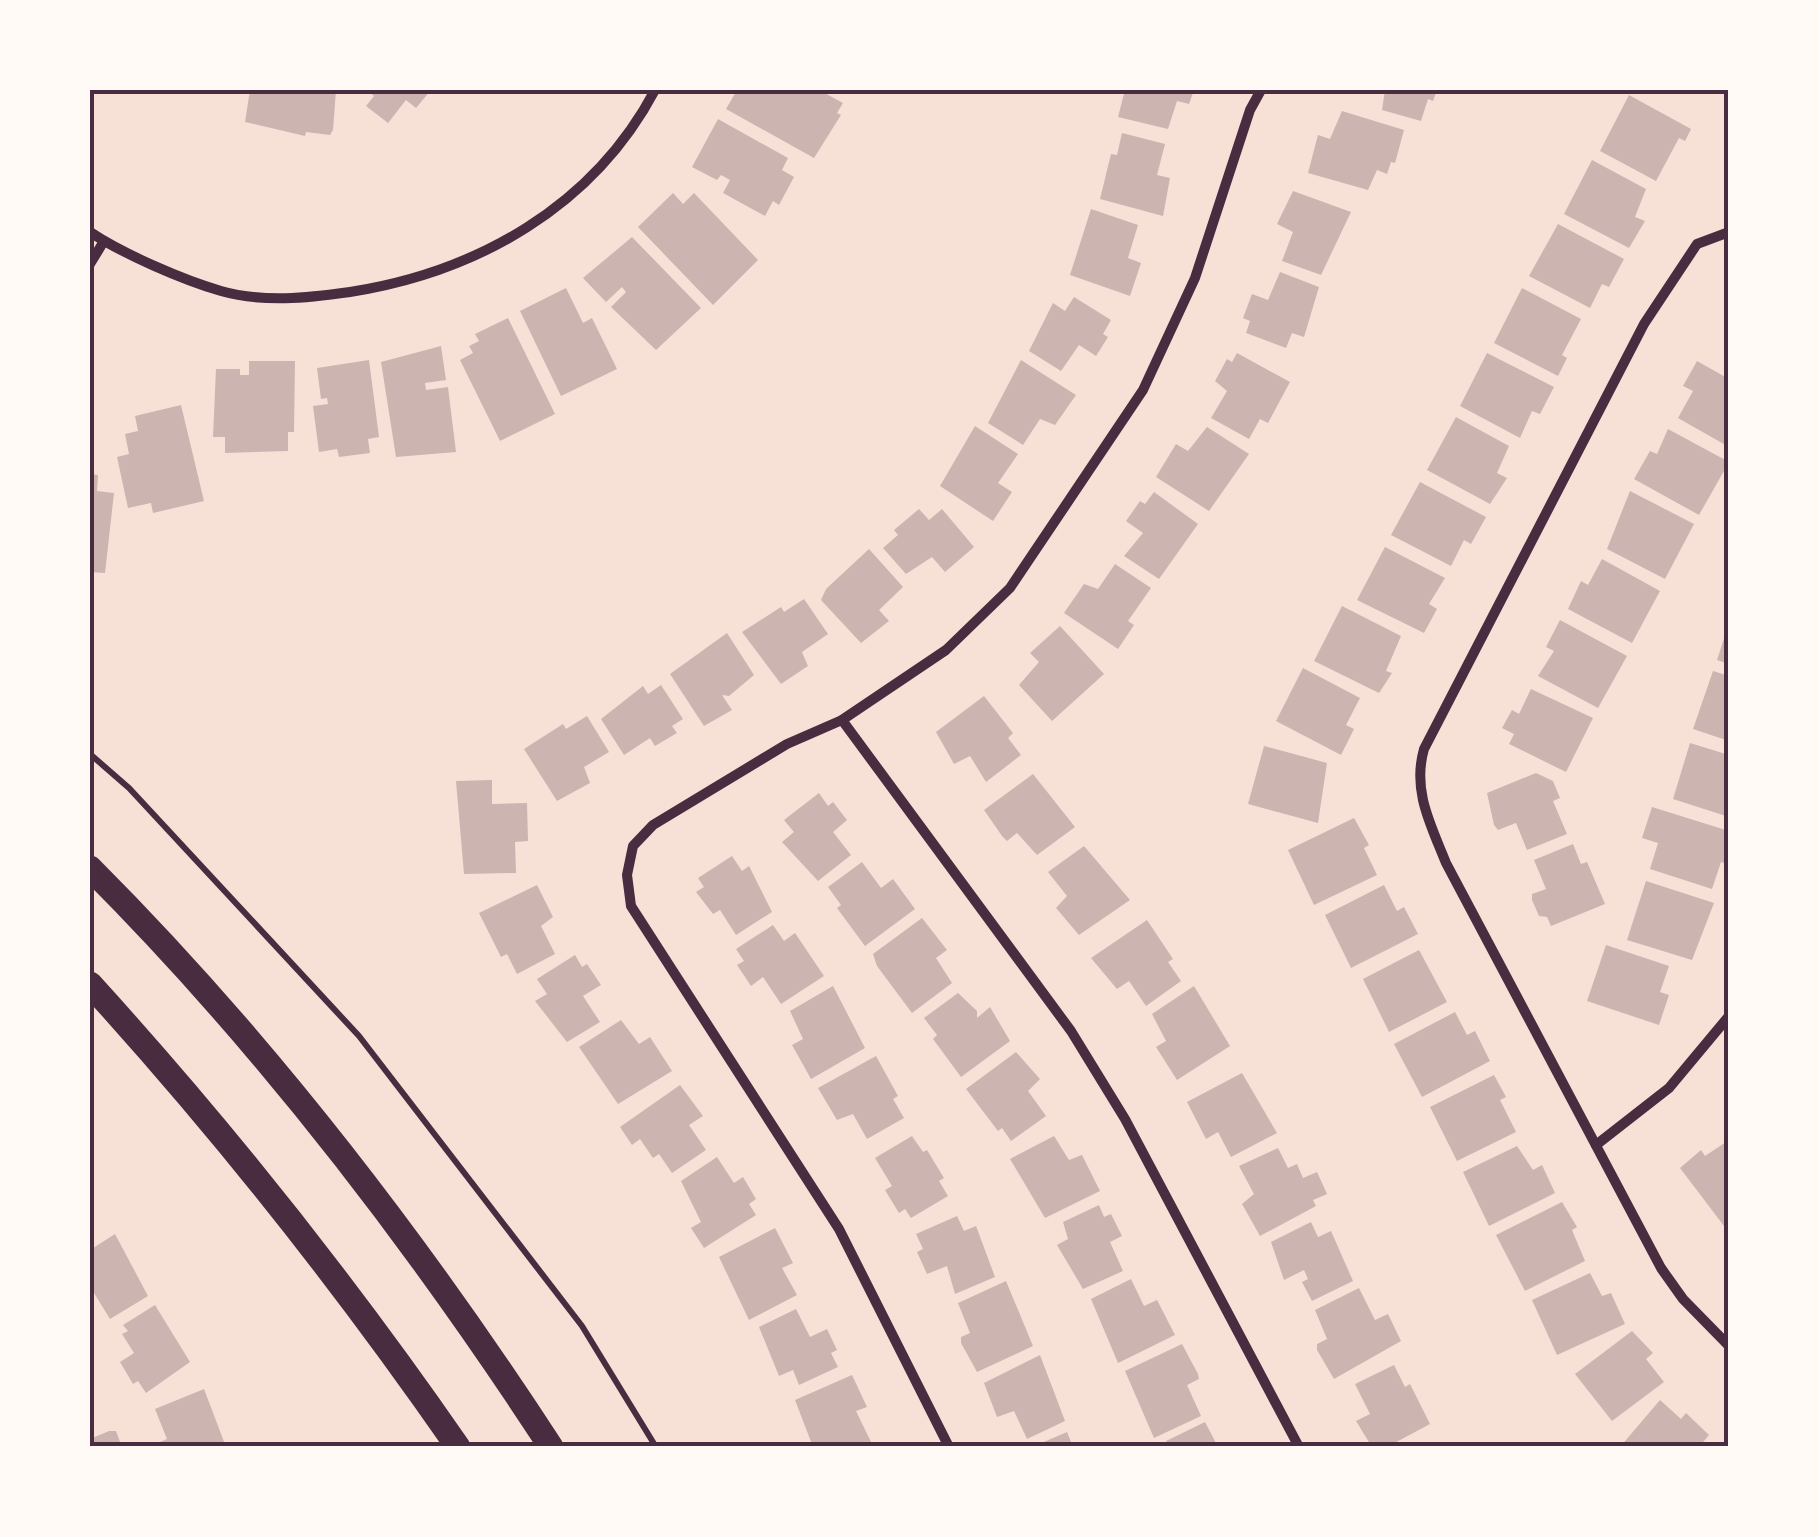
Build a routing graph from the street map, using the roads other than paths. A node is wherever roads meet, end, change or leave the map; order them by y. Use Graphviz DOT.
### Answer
graph roads {
  1 [pos="655,90"];
  2 [pos="1261,90"];
  3 [pos="90,232"];
  4 [pos="1729,232"];
  5 [pos="104,241"];
  6 [pos="90,264"];
  7 [pos="842,720"];
  8 [pos="90,868"];
  9 [pos="90,984"];
  10 [pos="1729,1016"];
  11 [pos="1596,1145"];
  12 [pos="1729,1346"];
  13 [pos="458,1447"];
  14 [pos="551,1447"];
  15 [pos="949,1447"];
  16 [pos="1299,1447"];
  1 -- 5 [label="street"];
  2 -- 7 [label="street"];
  3 -- 5 [label="street"];
  4 -- 11 [label="street"];
  5 -- 6 [label="street"];
  7 -- 15 [label="street"];
  7 -- 16 [label="street"];
  8 -- 14 [label="main road"];
  9 -- 13 [label="main road"];
  10 -- 11 [label="street"];
  11 -- 12 [label="street"];
}
